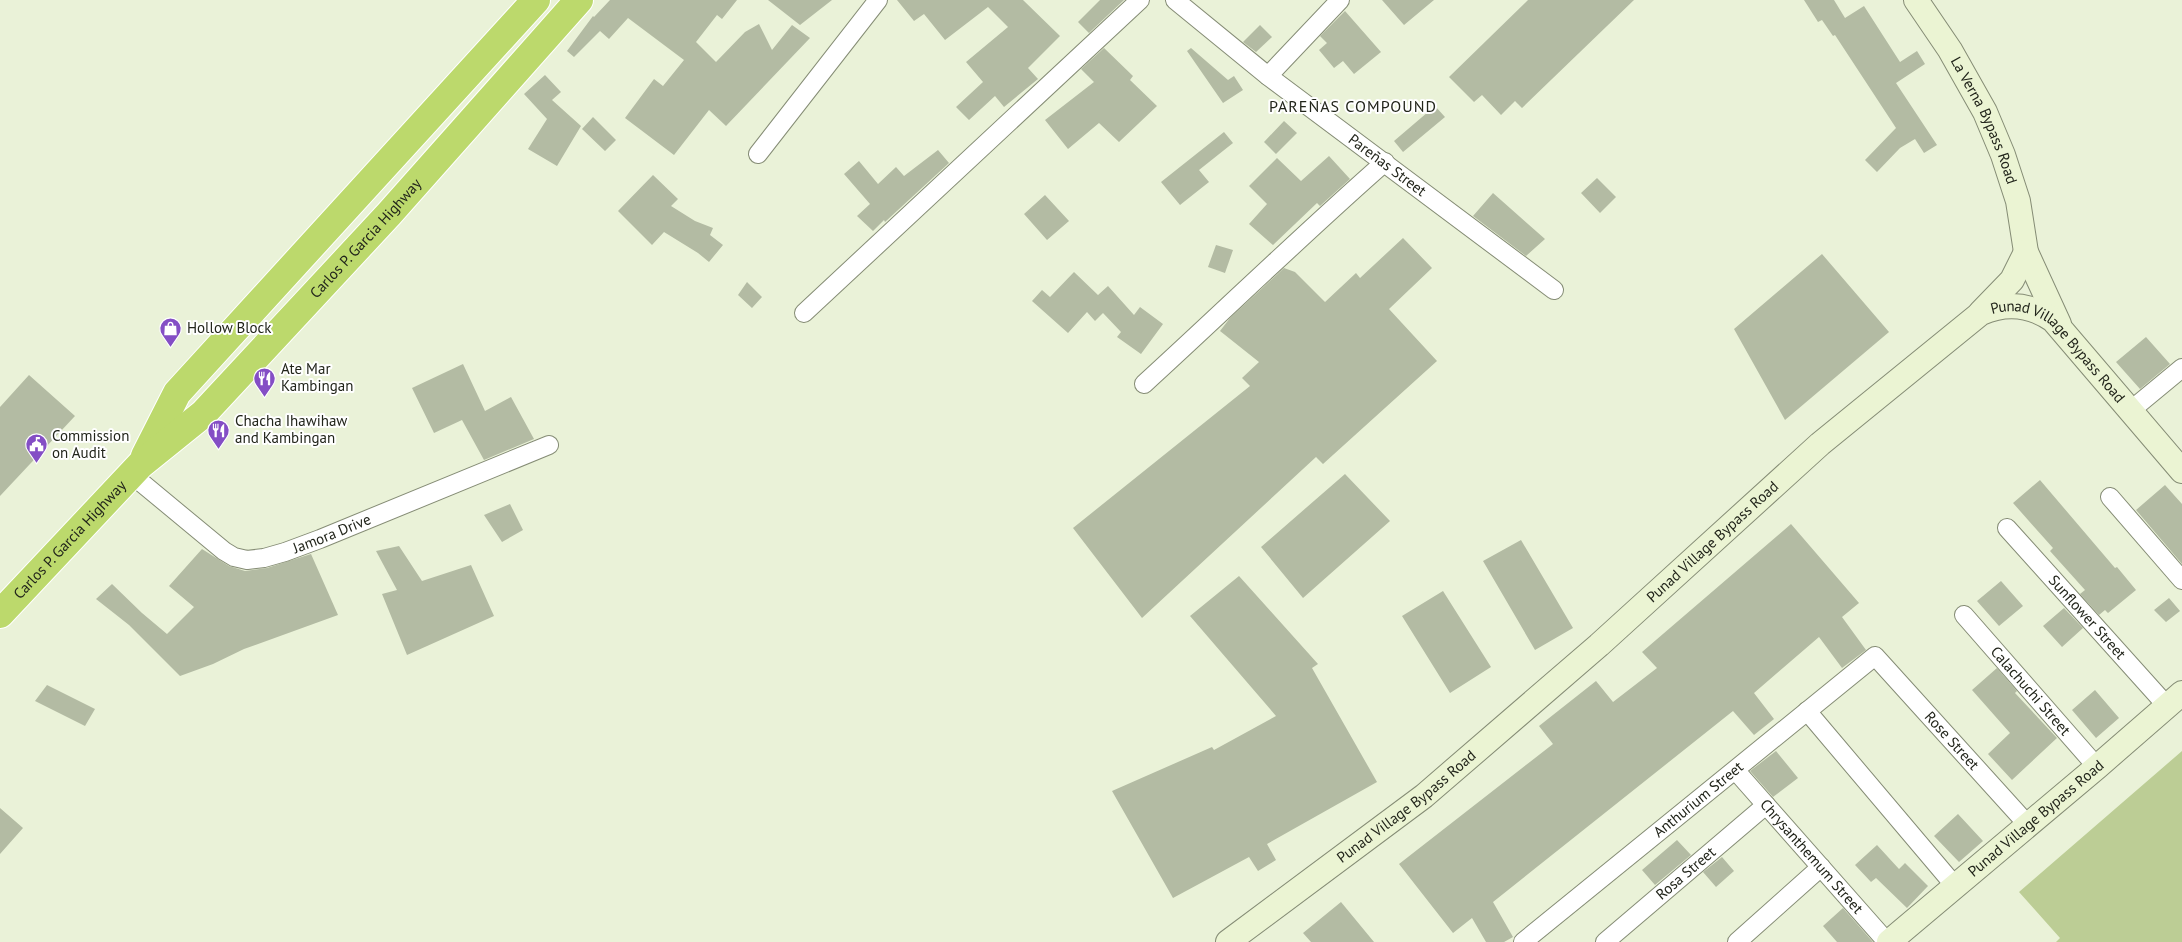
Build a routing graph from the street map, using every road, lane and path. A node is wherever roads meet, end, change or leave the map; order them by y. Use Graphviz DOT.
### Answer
graph roads {
  1 [pos="536,0"];
  2 [pos="580,0"];
  3 [pos="878,0"];
  4 [pos="1140,0"];
  5 [pos="1340,0"];
  6 [pos="1916,0"];
  7 [pos="1180,2"];
  8 [pos="1268,76"];
  9 [pos="758,154"];
  10 [pos="1385,162"];
  11 [pos="2026,252"];
  12 [pos="1554,290"];
  13 [pos="804,313"];
  14 [pos="1980,313"];
  15 [pos="2059,324"];
  16 [pos="2178,378"];
  17 [pos="1144,384"];
  18 [pos="2130,411"];
  19 [pos="549,445"];
  20 [pos="136,469"];
  21 [pos="2182,471"];
  22 [pos="2110,497"];
  23 [pos="2007,528"];
  24 [pos="2182,580"];
  25 [pos="0,614"];
  26 [pos="1964,615"];
  27 [pos="1875,656"];
  28 [pos="2175,699"];
  29 [pos="1807,711"];
  30 [pos="2097,767"];
  31 [pos="1736,771"];
  32 [pos="1766,804"];
  33 [pos="2028,825"];
  34 [pos="1821,867"];
  35 [pos="1955,886"];
  36 [pos="1228,942"];
  37 [pos="1523,942"];
  38 [pos="1605,942"];
  39 [pos="1737,942"];
  40 [pos="1888,942"];
  1 -- 20 [label="highway, Carlos P. Garcia Highway"];
  2 -- 20 [label="highway, Carlos P. Garcia Highway"];
  3 -- 9 [label="street"];
  4 -- 13 [label="street"];
  5 -- 8 [label="street"];
  6 -- 11 [label="main road, La Verna Bypass Road"];
  7 -- 8 [label="street, Pareñas Street"];
  8 -- 10 [label="street, Pareñas Street"];
  10 -- 12 [label="street, Pareñas Street"];
  10 -- 17 [label="street"];
  11 -- 14 [label="main road"];
  11 -- 15 [label="main road, La Verna Bypass Road"];
  14 -- 15 [label="main road, Punad Village Bypass Road"];
  14 -- 36 [label="main road, Punad Village Bypass Road"];
  15 -- 18 [label="main road, Punad Village Bypass Road"];
  16 -- 18 [label="street"];
  18 -- 21 [label="main road, Punad Village Bypass Road"];
  19 -- 20 [label="street, Jamora Drive"];
  20 -- 25 [label="highway, Carlos P. Garcia Highway"];
  22 -- 24 [label="street"];
  23 -- 28 [label="street, Sunflower Street"];
  26 -- 30 [label="street, Calachuchi Street"];
  27 -- 29 [label="street, Anthurium Street"];
  27 -- 33 [label="street, Rose Street"];
  28 -- 30 [label="main road, Punad Village Bypass Road"];
  29 -- 31 [label="street, Anthurium Street"];
  29 -- 35 [label="street"];
  30 -- 33 [label="main road, Punad Village Bypass Road"];
  31 -- 32 [label="street, Chrysanthemum Street"];
  31 -- 37 [label="street, Anthurium Street"];
  32 -- 34 [label="street, Chrysanthemum Street"];
  32 -- 38 [label="street, Rosa Street"];
  33 -- 35 [label="main road, Punad Village Bypass Road"];
  34 -- 39 [label="street"];
  34 -- 40 [label="street, Chrysanthemum Street"];
  35 -- 40 [label="main road, Punad Village Bypass Road"];
}
